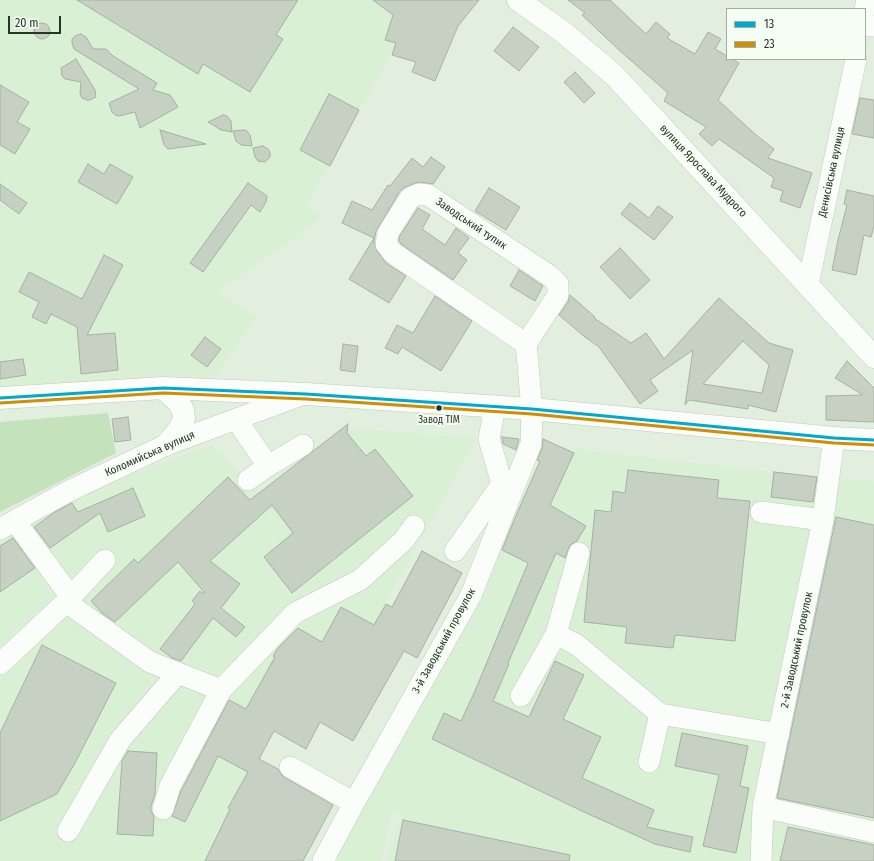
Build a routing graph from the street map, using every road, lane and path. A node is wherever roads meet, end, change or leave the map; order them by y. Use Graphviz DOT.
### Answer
graph roads {
  1 [pos="518,0"];
  2 [pos="856,60"];
  3 [pos="808,284"];
  4 [pos="526,344"];
  5 [pos="874,357"];
  6 [pos="163,388"];
  7 [pos="306,394"];
  8 [pos="0,398"];
  9 [pos="495,406"];
  10 [pos="532,409"];
  11 [pos="236,419"];
  12 [pos="834,438"];
  13 [pos="874,440"];
  14 [pos="166,445"];
  15 [pos="303,445"];
  16 [pos="268,466"];
  17 [pos="248,480"];
  18 [pos="761,512"];
  19 [pos="823,520"];
  20 [pos="7,525"];
  21 [pos="414,526"];
  22 [pos="455,551"];
  23 [pos="579,553"];
  24 [pos="105,560"];
  25 [pos="68,600"];
  26 [pos="556,634"];
  27 [pos="0,664"];
  28 [pos="178,673"];
  29 [pos="221,690"];
  30 [pos="520,696"];
  31 [pos="660,714"];
  32 [pos="779,734"];
  33 [pos="649,762"];
  34 [pos="290,767"];
  35 [pos="354,803"];
  36 [pos="763,808"];
  37 [pos="163,809"];
  38 [pos="68,831"];
  39 [pos="874,832"];
  40 [pos="323,861"];
  41 [pos="761,861"];
  1 -- 3 [label="main road, вулиця Ярослава Мудрого"];
  2 -- 3 [label="street, Денисівська вулиця"];
  3 -- 5 [label="main road, вулиця Ярослава Мудрого"];
  4 -- 4 [label="street, Заводський тупик"];
  4 -- 10 [label="street"];
  6 -- 7 [label="main road"];
  6 -- 8 [label="main road"];
  6 -- 14 [label="main road"];
  7 -- 9 [label="main road"];
  7 -- 11 [label="street, Коломийська вулиця"];
  9 -- 10 [label="main road"];
  9 -- 22 [label="street"];
  10 -- 12 [label="main road"];
  10 -- 35 [label="street, 3-й Заводський провулок"];
  11 -- 14 [label="street, Коломийська вулиця"];
  11 -- 16 [label="street"];
  12 -- 13 [label="main road"];
  12 -- 19 [label="street, 2-й Заводський провулок"];
  14 -- 20 [label="street, Коломийська вулиця"];
  15 -- 16 [label="street"];
  16 -- 17 [label="street"];
  18 -- 19 [label="street"];
  19 -- 32 [label="street, 2-й Заводський провулок"];
  20 -- 25 [label="street"];
  21 -- 29 [label="street"];
  23 -- 26 [label="street"];
  24 -- 25 [label="street"];
  25 -- 27 [label="street"];
  25 -- 28 [label="street"];
  26 -- 30 [label="street"];
  26 -- 31 [label="street"];
  28 -- 29 [label="street"];
  28 -- 38 [label="street"];
  29 -- 37 [label="street"];
  31 -- 32 [label="street"];
  31 -- 33 [label="street"];
  32 -- 36 [label="street, 2-й Заводський провулок"];
  34 -- 35 [label="street"];
  35 -- 40 [label="street, 3-й Заводський провулок"];
  36 -- 39 [label="street"];
  36 -- 41 [label="street, 2-й Заводський провулок"];
}
